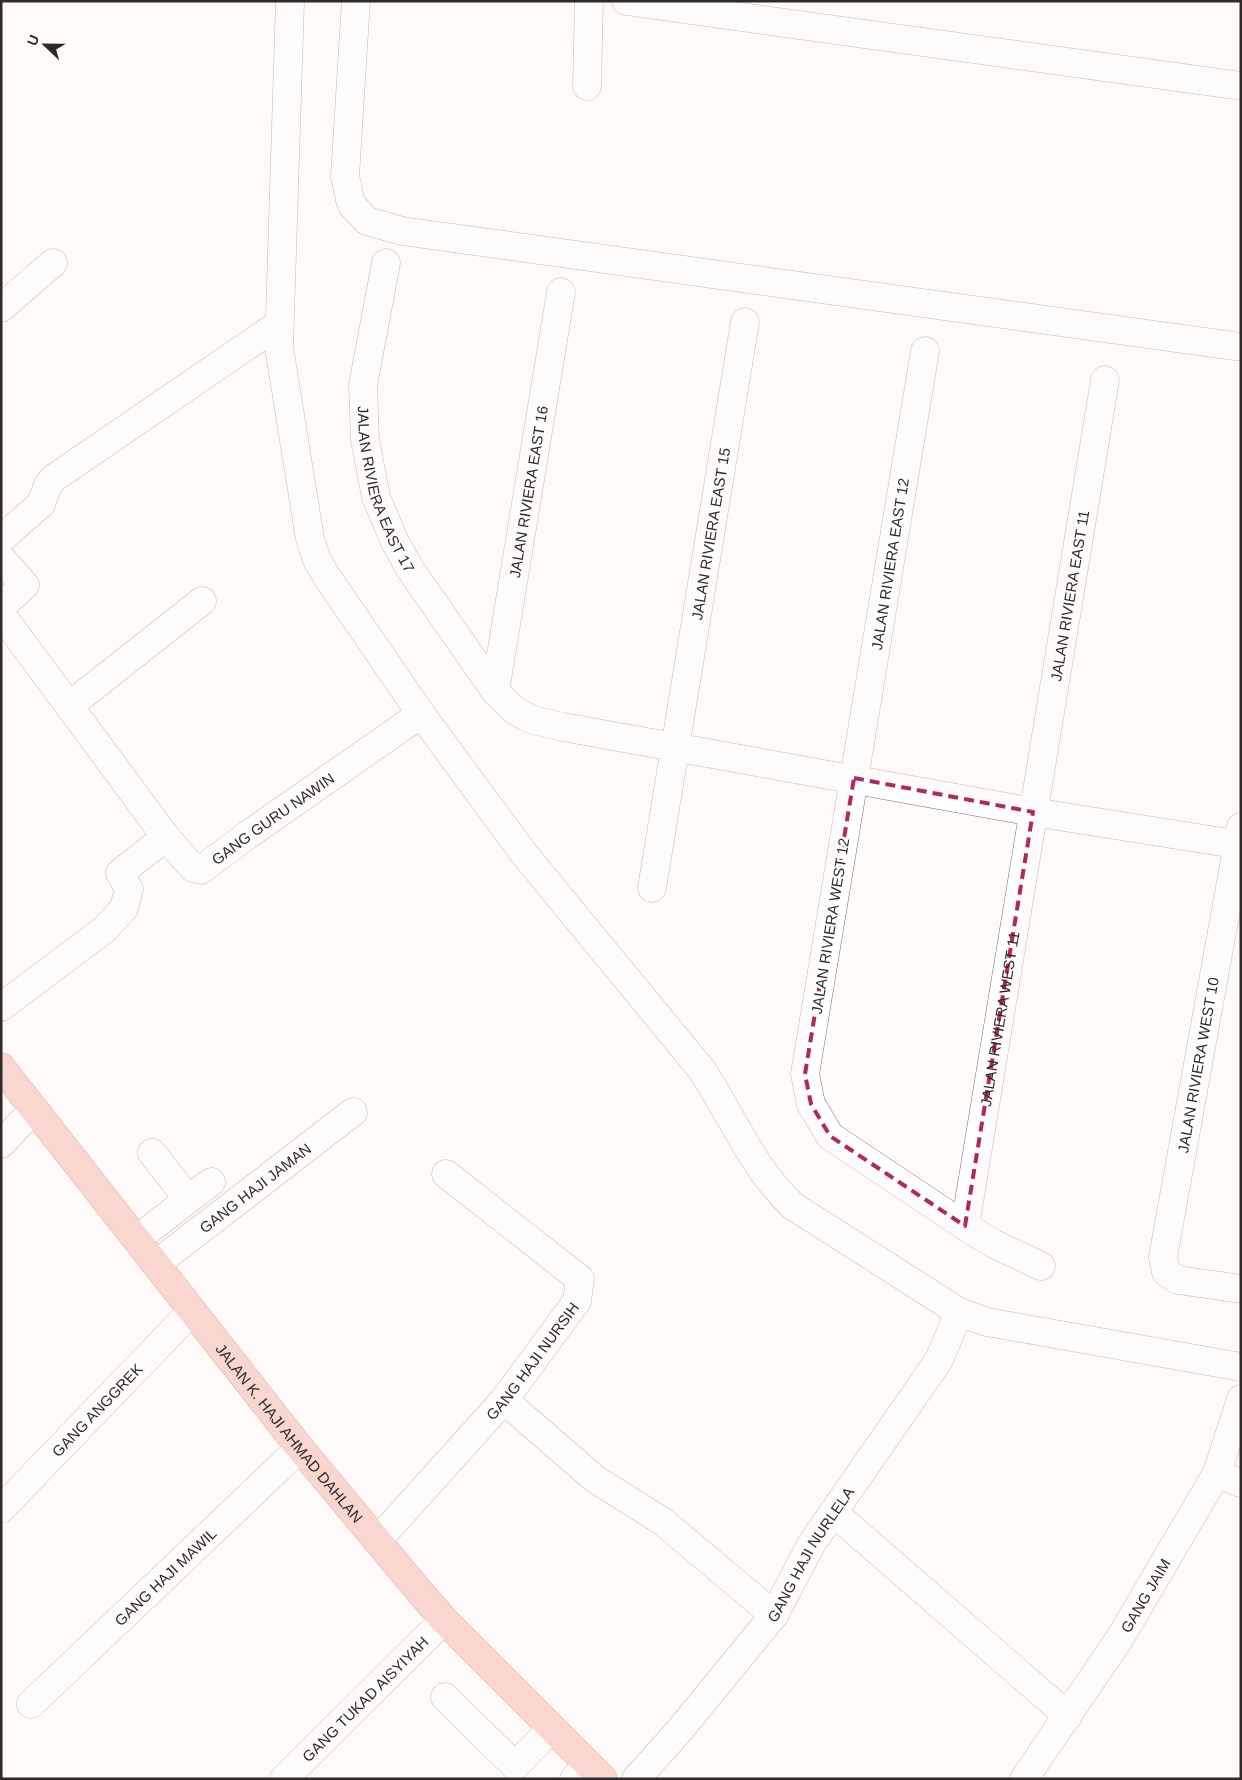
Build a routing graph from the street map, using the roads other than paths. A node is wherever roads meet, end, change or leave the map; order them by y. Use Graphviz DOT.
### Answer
graph roads {
  1 [pos="290,1"];
  2 [pos="356,1"];
  3 [pos="589,1"];
  4 [pos="626,1"];
  5 [pos="587,86"];
  6 [pos="1241,86"];
  7 [pos="53,263"];
  8 [pos="386,263"];
  9 [pos="561,292"];
  10 [pos="1,308"];
  11 [pos="745,322"];
  12 [pos="279,324"];
  13 [pos="1241,347"];
  14 [pos="925,351"];
  15 [pos="1105,380"];
  16 [pos="1,539"];
  17 [pos="1,558"];
  18 [pos="202,601"];
  19 [pos="1,607"];
  20 [pos="1,614"];
  21 [pos="495,691"];
  22 [pos="69,706"];
  23 [pos="420,714"];
  24 [pos="675,747"];
  25 [pos="854,778"];
  26 [pos="1033,812"];
  27 [pos="166,837"];
  28 [pos="1240,839"];
  29 [pos="652,888"];
  30 [pos="1,1007"];
  31 [pos="1,1067"];
  32 [pos="34,1109"];
  33 [pos="353,1112"];
  34 [pos="1,1144"];
  35 [pos="152,1153"];
  36 [pos="446,1174"];
  37 [pos="211,1182"];
  38 [pos="188,1199"];
  39 [pos="965,1226"];
  40 [pos="137,1240"];
  41 [pos="156,1264"];
  42 [pos="1041,1266"];
  43 [pos="1241,1289"];
  44 [pos="192,1311"];
  45 [pos="959,1312"];
  46 [pos="1241,1367"];
  47 [pos="1241,1399"];
  48 [pos="504,1400"];
  49 [pos="300,1448"];
  50 [pos="1229,1478"];
  51 [pos="1,1509"];
  52 [pos="833,1512"];
  53 [pos="377,1541"];
  54 [pos="774,1615"];
  55 [pos="444,1620"];
  56 [pos="445,1698"];
  57 [pos="30,1704"];
  58 [pos="1068,1716"];
  59 [pos="551,1729"];
  60 [pos="522,1772"];
  61 [pos="588,1774"];
  62 [pos="284,1779"];
  63 [pos="636,1779"];
  64 [pos="1024,1779"];
  1 -- 12 [label="street"];
  2 -- 13 [label="street"];
  3 -- 5 [label="street"];
  4 -- 6 [label="street"];
  7 -- 10 [label="street"];
  8 -- 21 [label="street, JALAN RIVIERA EAST 17"];
  9 -- 21 [label="street, JALAN RIVIERA EAST 16"];
  11 -- 24 [label="street, JALAN RIVIERA EAST 15"];
  12 -- 16 [label="street"];
  12 -- 23 [label="street"];
  14 -- 25 [label="street, JALAN RIVIERA EAST 12"];
  15 -- 26 [label="street, JALAN RIVIERA EAST 11"];
  17 -- 19 [label="street"];
  18 -- 22 [label="street"];
  20 -- 22 [label="street, GANG GURU NAWIN"];
  21 -- 24 [label="street, JALAN RIVIERA EAST 17"];
  22 -- 27 [label="street, GANG GURU NAWIN"];
  23 -- 27 [label="street, GANG GURU NAWIN"];
  23 -- 45 [label="street"];
  24 -- 25 [label="street, JALAN RIVIERA EAST 17"];
  24 -- 29 [label="street, JALAN RIVIERA EAST 15"];
  25 -- 26 [label="street, JALAN RIVIERA EAST 17"];
  25 -- 39 [label="street, JALAN RIVIERA WEST 12"];
  26 -- 28 [label="street, JALAN RIVIERA EAST 17"];
  26 -- 39 [label="street, JALAN RIVIERA WEST 11"];
  27 -- 30 [label="street"];
  28 -- 43 [label="street, JALAN RIVIERA WEST 10"];
  31 -- 32 [label="main road, JALAN K. HAJI AHMAD DAHLAN"];
  32 -- 34 [label="street"];
  32 -- 40 [label="main road, JALAN K. HAJI AHMAD DAHLAN"];
  33 -- 41 [label="street, GANG HAJI JAMAN"];
  35 -- 38 [label="street"];
  36 -- 48 [label="street, GANG HAJI NURSIH"];
  37 -- 38 [label="street"];
  38 -- 40 [label="street"];
  39 -- 42 [label="street, JALAN RIVIERA WEST 12"];
  40 -- 41 [label="main road, JALAN K. HAJI AHMAD DAHLAN"];
  41 -- 44 [label="main road, JALAN K. HAJI AHMAD DAHLAN"];
  44 -- 49 [label="main road, JALAN K. HAJI AHMAD DAHLAN"];
  44 -- 51 [label="street, GANG ANGGREK"];
  45 -- 46 [label="street"];
  45 -- 52 [label="street, GANG HAJI NURLELA"];
  47 -- 50 [label="street, GANG JAIM"];
  48 -- 53 [label="street, GANG HAJI NURSIH"];
  48 -- 54 [label="street"];
  49 -- 53 [label="main road, JALAN K. HAJI AHMAD DAHLAN"];
  49 -- 57 [label="street, GANG HAJI MAWIL"];
  50 -- 58 [label="street, GANG JAIM"];
  52 -- 54 [label="street, GANG HAJI NURLELA"];
  52 -- 58 [label="street"];
  53 -- 55 [label="main road, JALAN K. HAJI AHMAD DAHLAN"];
  54 -- 63 [label="street, GANG HAJI NURLELA"];
  55 -- 59 [label="main road, JALAN K. HAJI AHMAD DAHLAN"];
  55 -- 62 [label="street, GANG TUKAD AISYIYAH"];
  56 -- 60 [label="street"];
  58 -- 64 [label="street, GANG JAIM"];
  59 -- 60 [label="street"];
  59 -- 61 [label="main road, JALAN K. HAJI AHMAD DAHLAN"];
}
